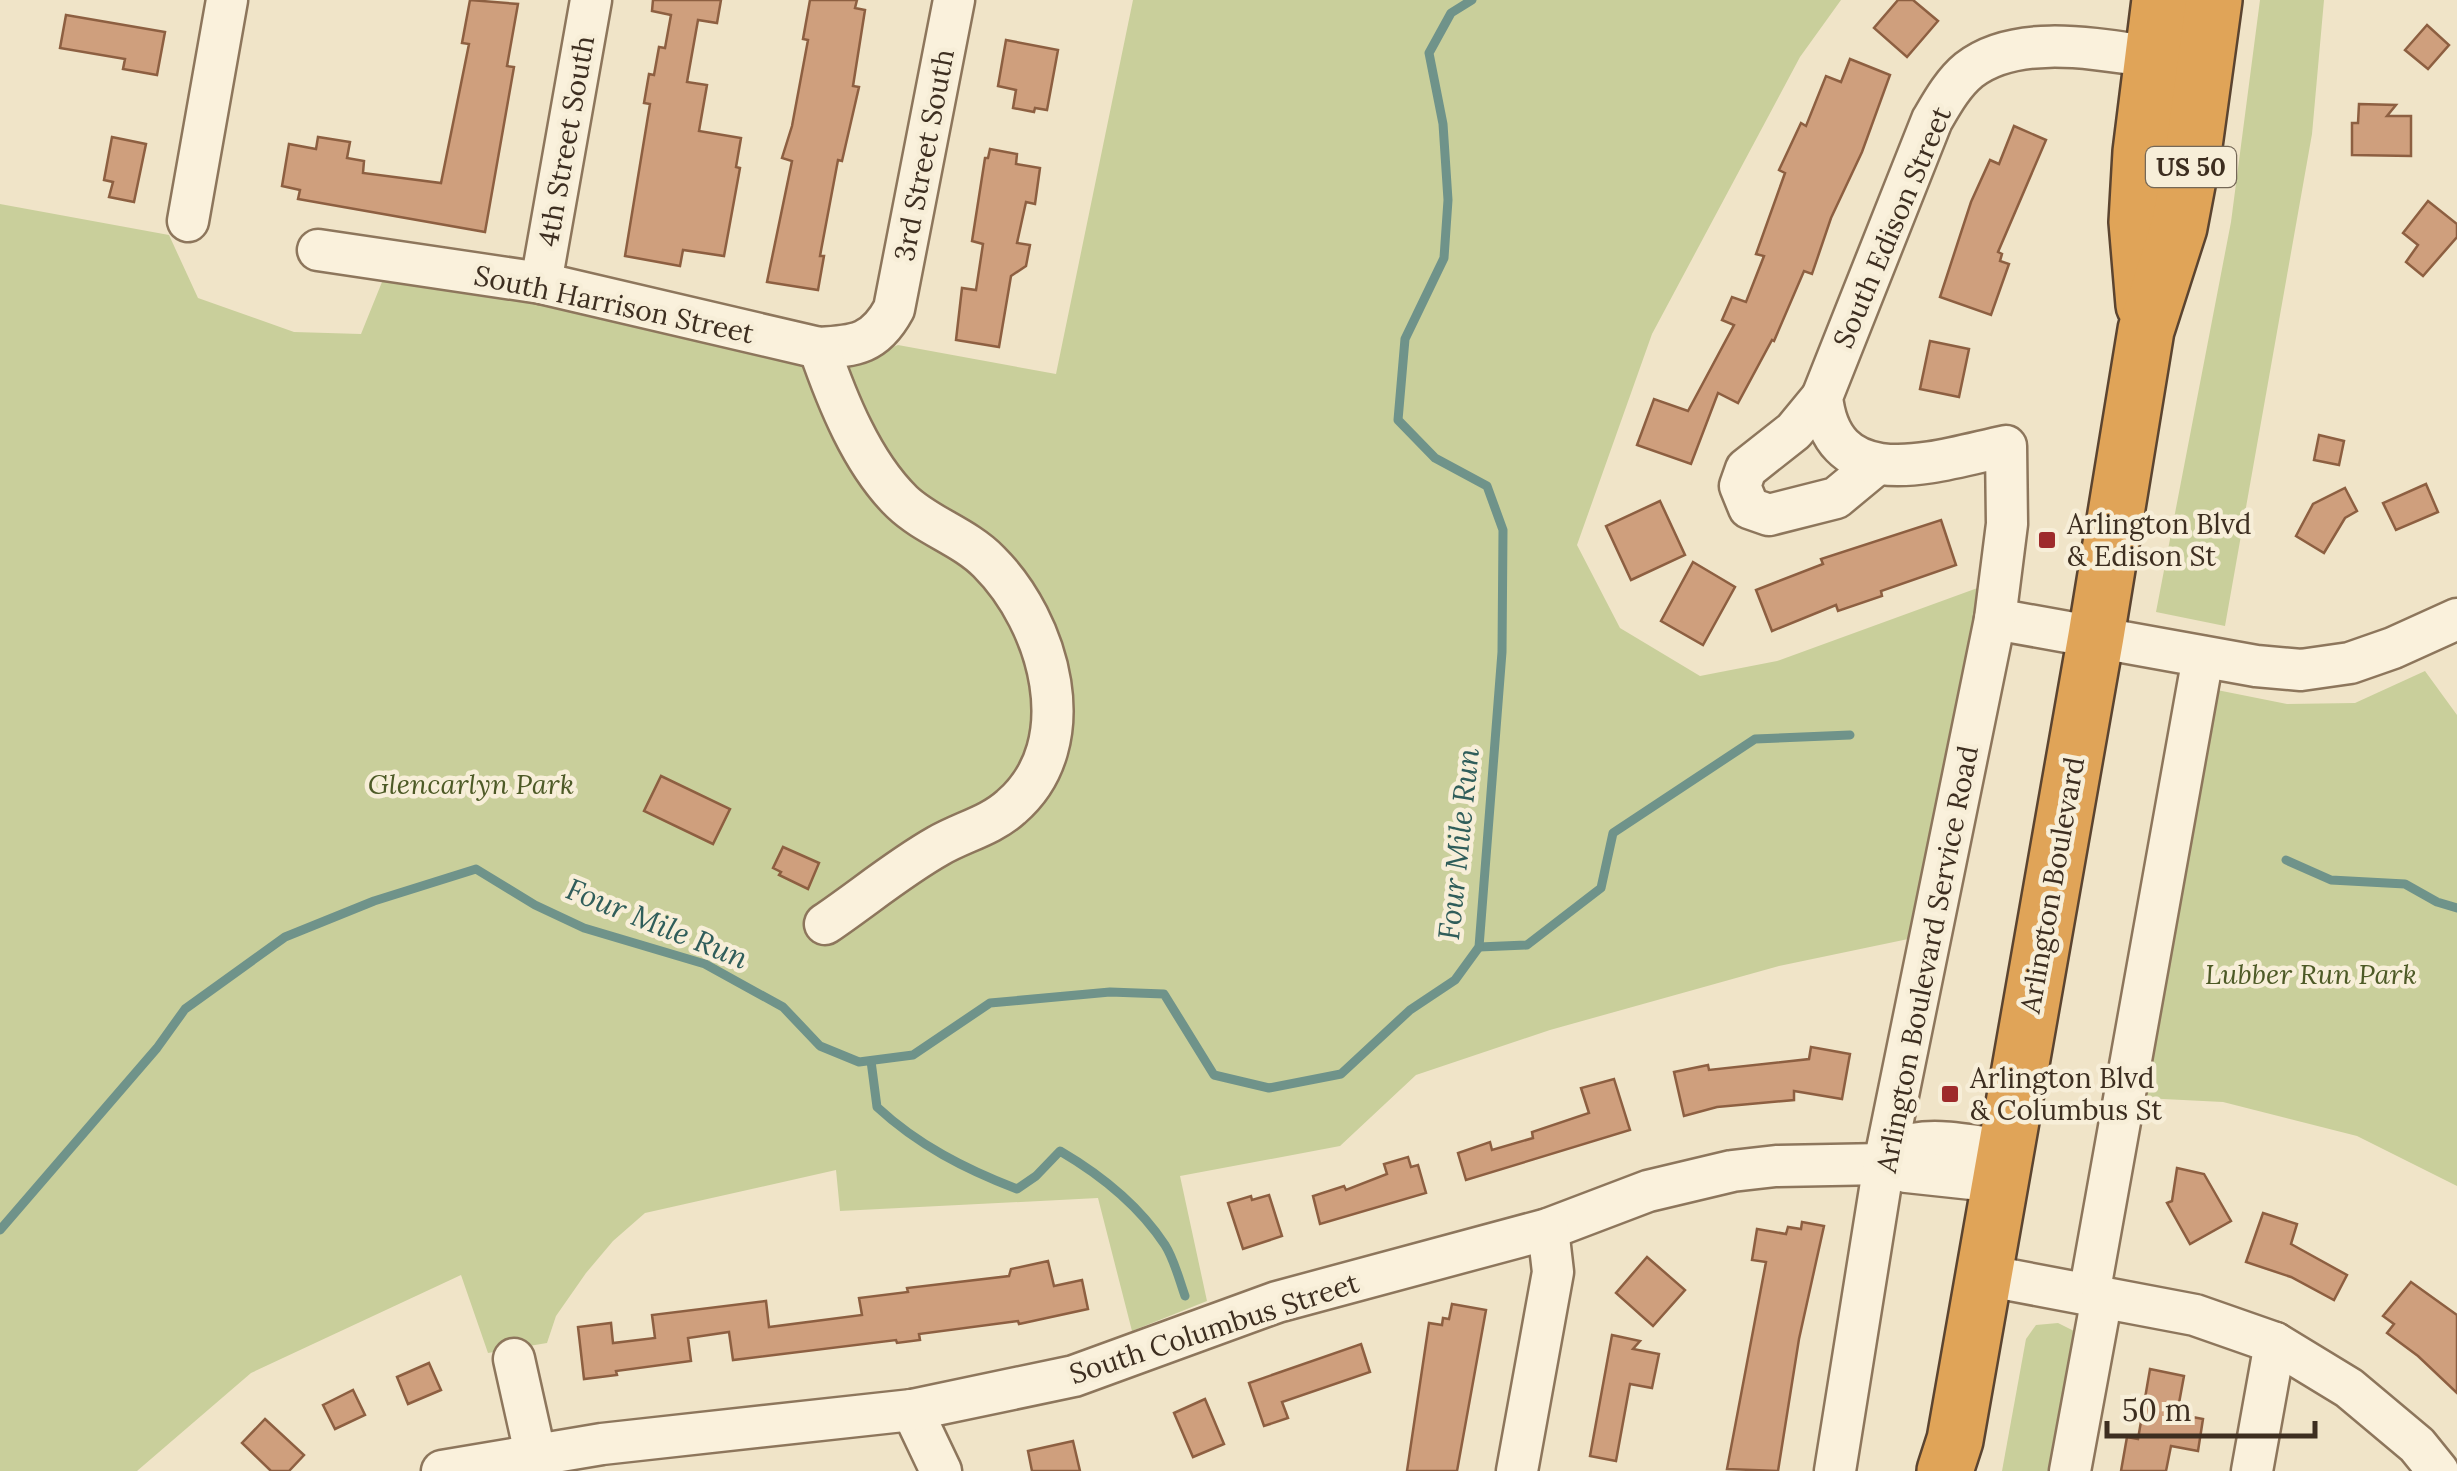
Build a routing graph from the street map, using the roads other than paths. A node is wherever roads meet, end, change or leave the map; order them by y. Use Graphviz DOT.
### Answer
graph roads {
  1 [pos="227,0"];
  2 [pos="591,0"];
  3 [pos="954,0"];
  4 [pos="2160,0"];
  5 [pos="2214,0"];
  6 [pos="2152,57"];
  7 [pos="188,220"];
  8 [pos="318,250"];
  9 [pos="540,283"];
  10 [pos="894,309"];
  11 [pos="2146,330"];
  12 [pos="819,348"];
  13 [pos="1822,398"];
  14 [pos="1877,464"];
  15 [pos="1994,619"];
  16 [pos="2457,619"];
  17 [pos="2096,636"];
  18 [pos="2204,656"];
  19 [pos="826,924"];
  20 [pos="1884,1164"];
  21 [pos="2003,1166"];
  22 [pos="1548,1228"];
  23 [pos="1984,1275"];
  24 [pos="2096,1296"];
  25 [pos="2276,1343"];
  26 [pos="514,1359"];
  27 [pos="912,1410"];
  28 [pos="1951,1461"];
  29 [pos="536,1464"];
  30 [pos="442,1471"];
  31 [pos="941,1471"];
  32 [pos="1517,1471"];
  33 [pos="1835,1471"];
  34 [pos="2070,1471"];
  35 [pos="2252,1471"];
  36 [pos="2438,1471"];
  1 -- 7 [label="street"];
  2 -- 9 [label="street, 4th Street South"];
  3 -- 10 [label="street, 3rd Street South"];
  4 -- 6 [label="highway, Arlington Boulevard / US 50"];
  5 -- 11 [label="highway, Arlington Boulevard / US 50"];
  6 -- 11 [label="highway, Arlington Boulevard / US 50"];
  6 -- 13 [label="street, South Edison Street"];
  8 -- 9 [label="street, South Harrison Street"];
  9 -- 12 [label="street, South Harrison Street"];
  10 -- 12 [label="street, South Harrison Street"];
  11 -- 17 [label="highway, Arlington Boulevard / US 50"];
  12 -- 19 [label="street"];
  13 -- 14 [label="street"];
  13 -- 14 [label="street, South Edison Street"];
  14 -- 15 [label="street, Arlington Boulevard Service Road"];
  15 -- 17 [label="street"];
  15 -- 20 [label="street, Arlington Boulevard Service Road"];
  16 -- 18 [label="street"];
  17 -- 18 [label="street"];
  17 -- 21 [label="highway, Arlington Boulevard / US 50"];
  18 -- 24 [label="street"];
  20 -- 21 [label="street, South Columbus Street"];
  20 -- 22 [label="street, South Columbus Street"];
  20 -- 33 [label="street, Arlington Boulevard Service Road"];
  21 -- 23 [label="highway, Arlington Boulevard / US 50"];
  22 -- 27 [label="street, South Columbus Street"];
  22 -- 32 [label="street"];
  23 -- 24 [label="street"];
  23 -- 28 [label="highway, Arlington Boulevard / US 50"];
  24 -- 25 [label="street"];
  24 -- 34 [label="street"];
  25 -- 35 [label="street"];
  25 -- 36 [label="street"];
  26 -- 29 [label="street"];
  27 -- 29 [label="street, South Columbus Street"];
  27 -- 31 [label="street"];
  29 -- 30 [label="street, South Columbus Street"];
}
